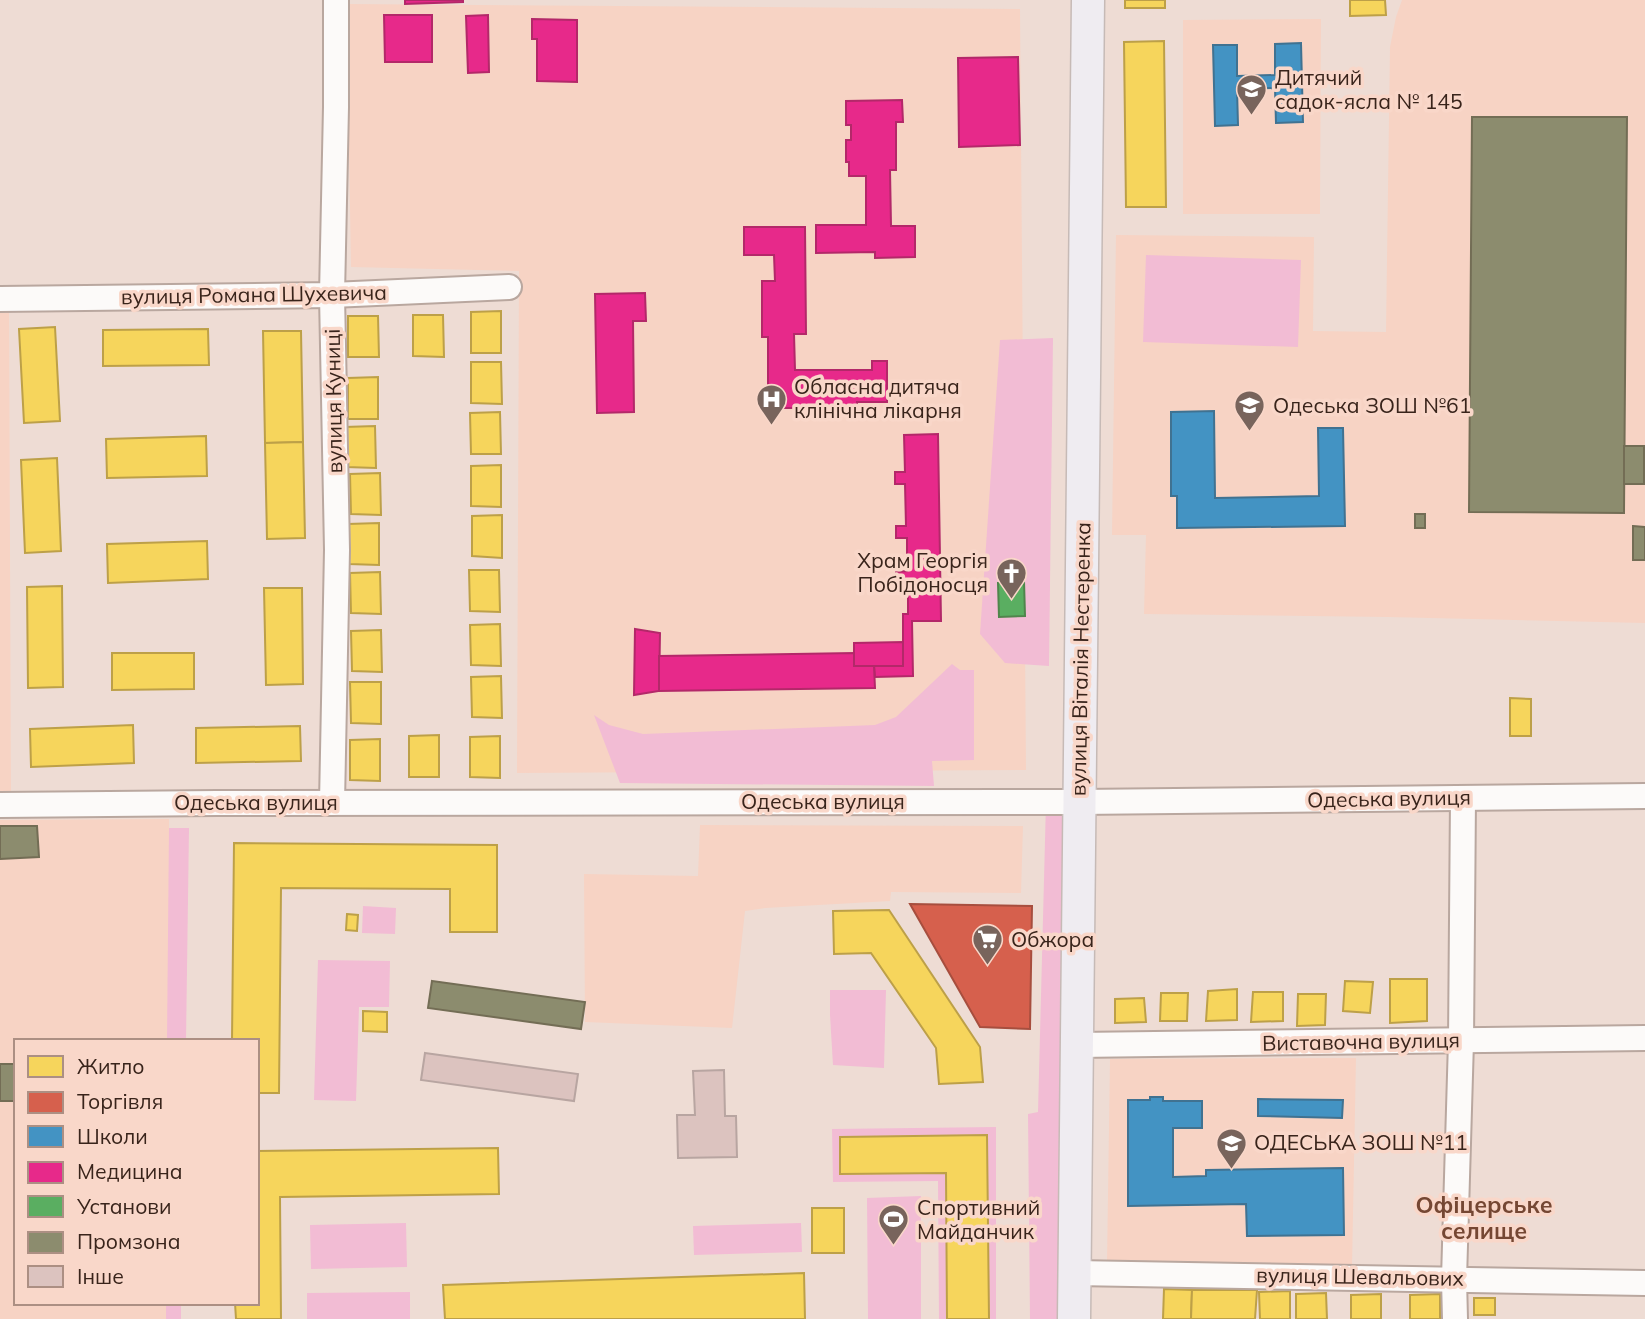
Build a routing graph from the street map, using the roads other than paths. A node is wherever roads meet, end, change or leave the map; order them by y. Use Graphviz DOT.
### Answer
graph roads {
  1 [pos="337,0"];
  2 [pos="1088,0"];
  3 [pos="509,287"];
  4 [pos="332,295"];
  5 [pos="0,299"];
  6 [pos="1645,796"];
  7 [pos="1463,799"];
  8 [pos="1079,802"];
  9 [pos="331,803"];
  10 [pos="0,805"];
  11 [pos="1645,1038"];
  12 [pos="1461,1041"];
  13 [pos="1077,1045"];
  14 [pos="1075,1273"];
  15 [pos="1454,1279"];
  16 [pos="1645,1283"];
  17 [pos="1074,1319"];
  18 [pos="1455,1319"];
  1 -- 4 [label="street, вулиця Куниці"];
  2 -- 8 [label="main road, вулиця Віталія Нестеренка"];
  3 -- 4 [label="street, вулиця Романа Шухевича"];
  4 -- 5 [label="street, вулиця Романа Шухевича"];
  4 -- 9 [label="street, вулиця Куниці"];
  6 -- 7 [label="street, Одеська вулиця"];
  7 -- 8 [label="street, Одеська вулиця"];
  7 -- 12 [label="street"];
  8 -- 9 [label="street, Одеська вулиця"];
  8 -- 13 [label="main road, вулиця Віталія Нестеренка"];
  9 -- 10 [label="street, Одеська вулиця"];
  11 -- 12 [label="street, Виставочна вулиця"];
  12 -- 13 [label="street, Виставочна вулиця"];
  12 -- 15 [label="street"];
  13 -- 14 [label="main road, вулиця Віталія Нестеренка"];
  14 -- 15 [label="street, вулиця Шевальових"];
  14 -- 17 [label="main road, вулиця Віталія Нестеренка"];
  15 -- 16 [label="street, вулиця Шевальових"];
  15 -- 18 [label="street"];
}
